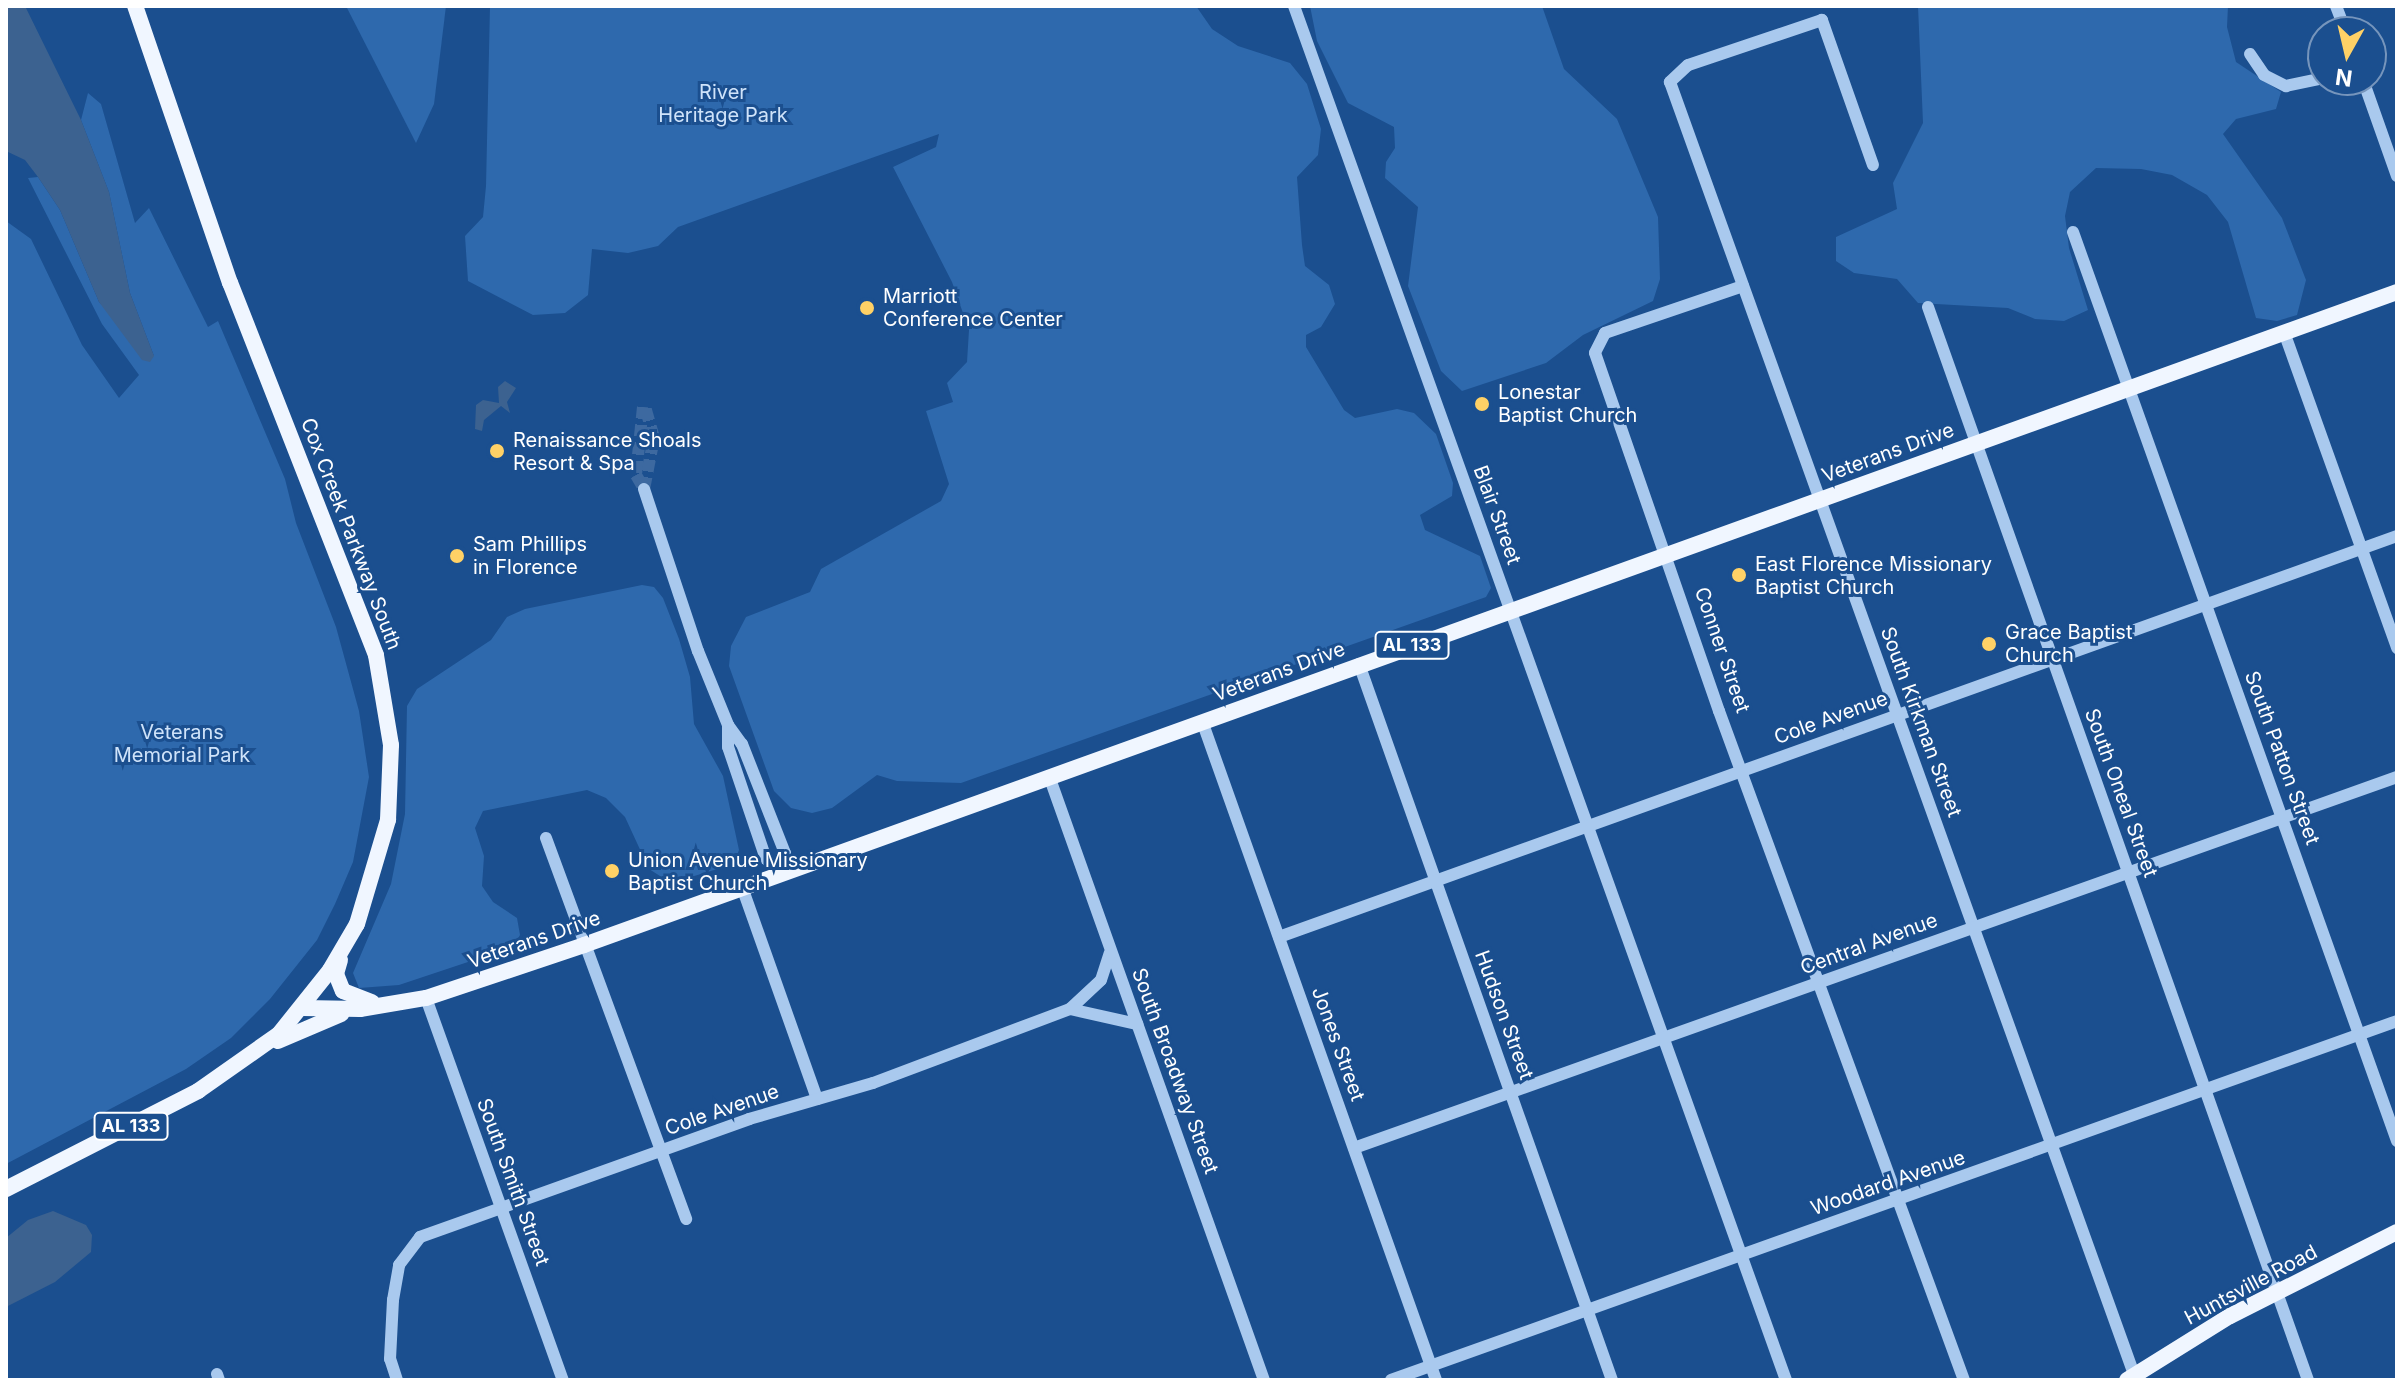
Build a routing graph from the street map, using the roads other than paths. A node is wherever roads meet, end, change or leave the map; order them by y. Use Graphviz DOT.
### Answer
graph roads {
  1 [pos="135,6"];
  2 [pos="1294,6"];
  3 [pos="2250,54"];
  4 [pos="2307,81"];
  5 [pos="2369,96"];
  6 [pos="1873,165"];
  7 [pos="2397,176"];
  8 [pos="2073,232"];
  9 [pos="1743,286"];
  10 [pos="2397,292"];
  11 [pos="1928,307"];
  12 [pos="2284,332"];
  13 [pos="2130,388"];
  14 [pos="1975,443"];
  15 [pos="644,489"];
  16 [pos="1819,499"];
  17 [pos="2397,536"];
  18 [pos="2361,549"];
  19 [pos="1667,554"];
  20 [pos="2207,604"];
  21 [pos="1509,611"];
  22 [pos="2397,648"];
  23 [pos="2052,660"];
  24 [pos="1359,664"];
  25 [pos="1897,715"];
  26 [pos="1202,721"];
  27 [pos="728,725"];
  28 [pos="1745,770"];
  29 [pos="1049,776"];
  30 [pos="2397,777"];
  31 [pos="2282,818"];
  32 [pos="1586,827"];
  33 [pos="546,838"];
  34 [pos="782,871"];
  35 [pos="2128,872"];
  36 [pos="1436,881"];
  37 [pos="742,887"];
  38 [pos="1973,928"];
  39 [pos="1279,937"];
  40 [pos="1108,942"];
  41 [pos="584,945"];
  42 [pos="343,951"];
  43 [pos="1821,982"];
  44 [pos="426,998"];
  45 [pos="389,1006"];
  46 [pos="303,1008"];
  47 [pos="360,1009"];
  48 [pos="1070,1009"];
  49 [pos="2397,1021"];
  50 [pos="1137,1024"];
  51 [pos="2360,1036"];
  52 [pos="1662,1038"];
  53 [pos="252,1056"];
  54 [pos="2205,1089"];
  55 [pos="1510,1092"];
  56 [pos="817,1099"];
  57 [pos="2397,1141"];
  58 [pos="2051,1145"];
  59 [pos="1354,1148"];
  60 [pos="659,1153"];
  61 [pos="6,1189"];
  62 [pos="1899,1200"];
  63 [pos="502,1211"];
  64 [pos="686,1219"];
  65 [pos="2397,1232"];
  66 [pos="1741,1257"];
  67 [pos="2277,1292"];
  68 [pos="1588,1311"];
  69 [pos="1434,1374"];
  70 [pos="2132,1378"];
  71 [pos="397,1380"];
  72 [pos="563,1380"];
  73 [pos="1264,1380"];
  74 [pos="1391,1380"];
  75 [pos="1612,1380"];
  76 [pos="1786,1380"];
  77 [pos="1964,1380"];
  78 [pos="2308,1380"];
  1 -- 42 [label="main road, Cox Creek Parkway South"];
  2 -- 21 [label="street, Blair Street"];
  3 -- 4 [label="street"];
  5 -- 7 [label="street"];
  6 -- 9 [label="street, South Kirkman Street"];
  8 -- 13 [label="street, South Patton Street"];
  9 -- 16 [label="street, South Kirkman Street"];
  9 -- 19 [label="street, Conner Street"];
  10 -- 12 [label="main road, Veterans Drive / AL 133"];
  11 -- 14 [label="street, South Oneal Street"];
  12 -- 13 [label="main road, Veterans Drive / AL 133"];
  12 -- 18 [label="street"];
  13 -- 14 [label="main road, Veterans Drive / AL 133"];
  13 -- 20 [label="street, South Patton Street"];
  14 -- 16 [label="main road, Veterans Drive / AL 133"];
  14 -- 23 [label="street, South Oneal Street"];
  15 -- 27 [label="street"];
  16 -- 19 [label="main road, Veterans Drive / AL 133"];
  16 -- 25 [label="street, South Kirkman Street"];
  17 -- 18 [label="street, Cole Avenue"];
  18 -- 20 [label="street, Cole Avenue"];
  18 -- 22 [label="street"];
  19 -- 21 [label="main road, Veterans Drive / AL 133"];
  19 -- 28 [label="street, Conner Street"];
  20 -- 23 [label="street, Cole Avenue"];
  20 -- 31 [label="street, South Patton Street"];
  21 -- 24 [label="main road, Veterans Drive / AL 133"];
  21 -- 32 [label="street, Blair Street"];
  23 -- 25 [label="street, Cole Avenue"];
  23 -- 35 [label="street, South Oneal Street"];
  24 -- 26 [label="main road, Veterans Drive / AL 133"];
  24 -- 36 [label="street, Hudson Street"];
  25 -- 28 [label="street, Cole Avenue"];
  25 -- 38 [label="street, South Kirkman Street"];
  26 -- 29 [label="main road, Veterans Drive / AL 133"];
  26 -- 39 [label="street, Jones Street"];
  27 -- 34 [label="street"];
  27 -- 34 [label="street"];
  28 -- 32 [label="street, Cole Avenue"];
  28 -- 43 [label="street, Conner Street"];
  29 -- 34 [label="main road, Veterans Drive / AL 133"];
  29 -- 40 [label="street, South Broadway Street"];
  30 -- 31 [label="street, Central Avenue"];
  31 -- 35 [label="street, Central Avenue"];
  31 -- 51 [label="street, South Patton Street"];
  32 -- 36 [label="street, Cole Avenue"];
  32 -- 52 [label="street, Blair Street"];
  33 -- 41 [label="street"];
  34 -- 37 [label="main road, Veterans Drive / AL 133"];
  35 -- 38 [label="street, Central Avenue"];
  35 -- 54 [label="street, South Oneal Street"];
  36 -- 39 [label="street, Cole Avenue"];
  36 -- 55 [label="street, Hudson Street"];
  37 -- 41 [label="main road, Veterans Drive / AL 133"];
  37 -- 56 [label="street"];
  38 -- 43 [label="street, Central Avenue"];
  38 -- 58 [label="street, South Kirkman Street"];
  39 -- 59 [label="street, Jones Street"];
  40 -- 48 [label="street, Cole Avenue"];
  40 -- 50 [label="street, South Broadway Street"];
  41 -- 44 [label="main road, Veterans Drive / AL 133"];
  41 -- 60 [label="street"];
  42 -- 45 [label="main road"];
  42 -- 46 [label="main road, Cox Creek Parkway South"];
  43 -- 52 [label="street, Central Avenue"];
  43 -- 62 [label="street, Conner Street"];
  44 -- 45 [label="main road, Veterans Drive / AL 133"];
  44 -- 63 [label="street, South Smith Street"];
  45 -- 47 [label="main road, Veterans Drive / AL 133"];
  46 -- 47 [label="main road, Veterans Drive / AL 133"];
  46 -- 53 [label="main road, AL 133"];
  47 -- 53 [label="main road"];
  48 -- 50 [label="street"];
  48 -- 56 [label="street, Cole Avenue"];
  49 -- 51 [label="street, Woodard Avenue"];
  50 -- 73 [label="street, South Broadway Street"];
  51 -- 54 [label="street, Woodard Avenue"];
  51 -- 57 [label="street, South Patton Street"];
  52 -- 55 [label="street, Central Avenue"];
  52 -- 66 [label="street, Blair Street"];
  53 -- 61 [label="main road, AL 133"];
  54 -- 58 [label="street, Woodard Avenue"];
  54 -- 67 [label="street, South Oneal Street"];
  55 -- 59 [label="street, Central Avenue"];
  55 -- 68 [label="street, Hudson Street"];
  56 -- 60 [label="street, Cole Avenue"];
  58 -- 62 [label="street, Woodard Avenue"];
  58 -- 70 [label="street, South Kirkman Street"];
  59 -- 69 [label="street, Jones Street"];
  60 -- 63 [label="street, Cole Avenue"];
  60 -- 64 [label="street"];
  62 -- 66 [label="street, Woodard Avenue"];
  62 -- 77 [label="street, Conner Street"];
  63 -- 71 [label="street, Cole Avenue"];
  63 -- 72 [label="street, South Smith Street"];
  65 -- 67 [label="main road, Huntsville Road"];
  66 -- 68 [label="street, Woodard Avenue"];
  66 -- 76 [label="street, Blair Street"];
  67 -- 70 [label="main road, Huntsville Road"];
  67 -- 78 [label="street, South Oneal Street"];
  68 -- 69 [label="street, Woodard Avenue"];
  68 -- 75 [label="street, Hudson Street"];
  69 -- 74 [label="street, Woodard Avenue"];
}
